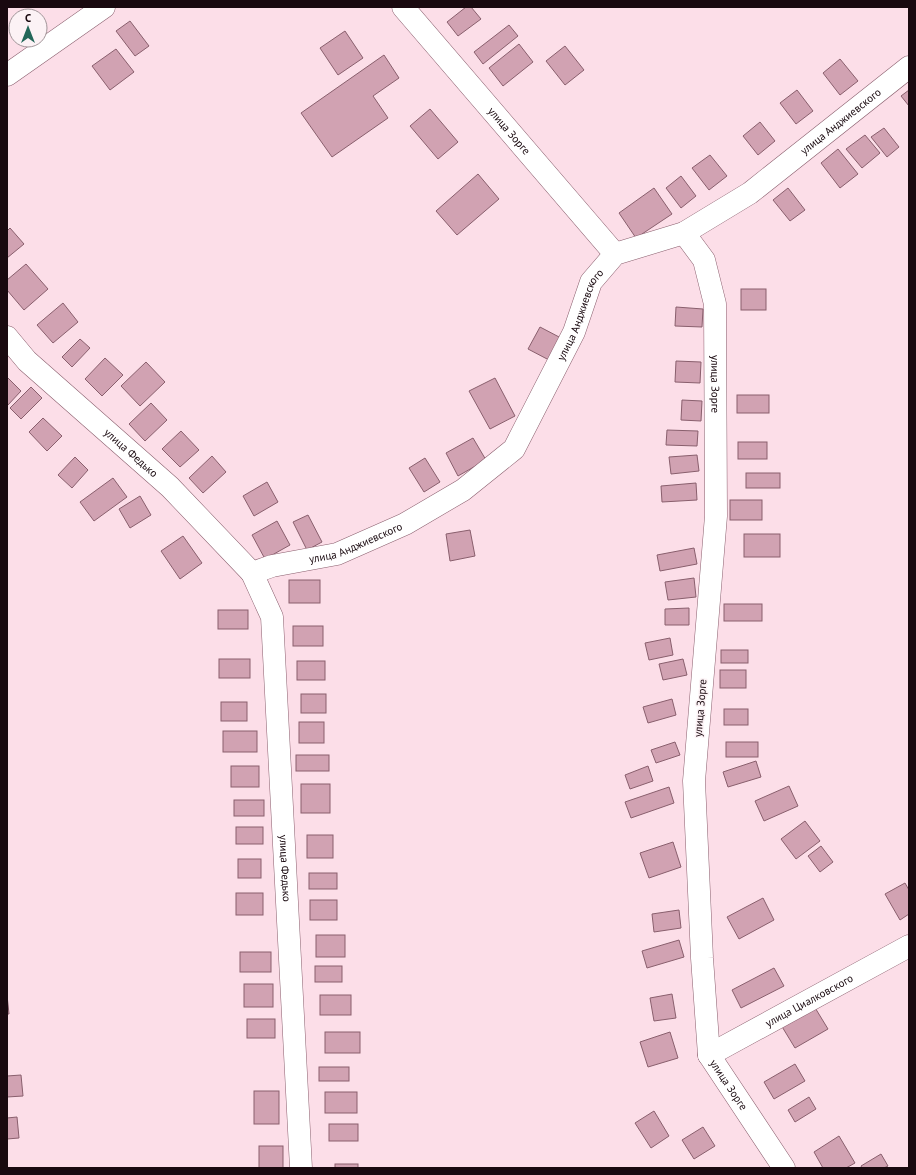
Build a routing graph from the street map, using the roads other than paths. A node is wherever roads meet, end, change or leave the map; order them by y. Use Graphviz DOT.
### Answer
graph roads {
  1 [pos="104,7"];
  2 [pos="403,7"];
  3 [pos="909,67"];
  4 [pos="7,75"];
  5 [pos="684,233"];
  6 [pos="615,254"];
  7 [pos="7,337"];
  8 [pos="262,570"];
  9 [pos="909,946"];
  10 [pos="709,1055"];
  11 [pos="301,1168"];
  12 [pos="784,1168"];
  1 -- 4 [label="street"];
  2 -- 6 [label="street, улица Зорге"];
  3 -- 5 [label="street, улица Анджиевского"];
  5 -- 6 [label="street, улица Анджиевского"];
  5 -- 10 [label="street, улица Зорге"];
  6 -- 8 [label="street, улица Анджиевского"];
  7 -- 8 [label="street, улица Федько"];
  8 -- 11 [label="street, улица Федько"];
  9 -- 10 [label="street, улица Циалковского"];
  10 -- 12 [label="street, улица Зорге"];
}
